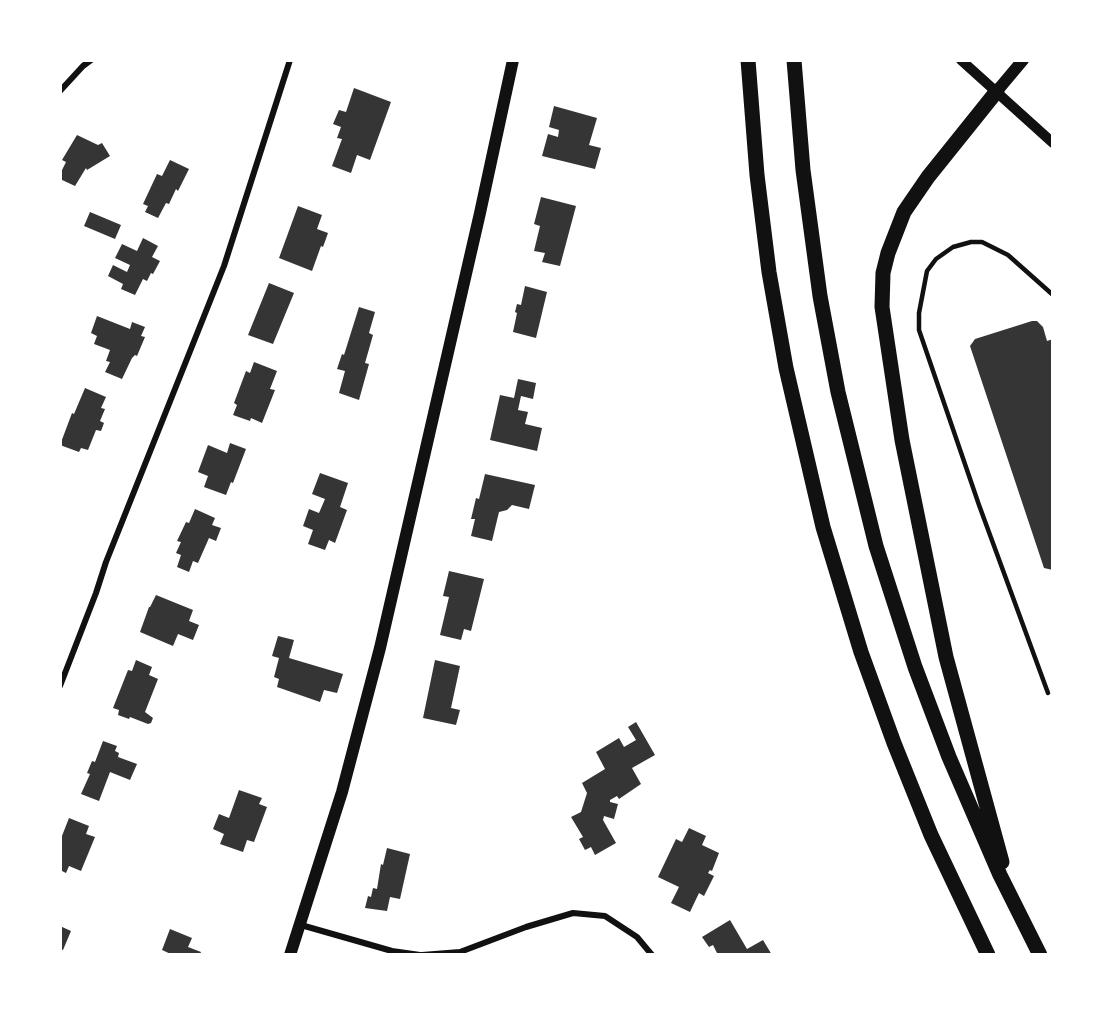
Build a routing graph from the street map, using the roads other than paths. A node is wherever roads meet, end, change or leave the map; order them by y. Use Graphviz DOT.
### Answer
graph roads {
  1 [pos="91,60"];
  2 [pos="290,60"];
  3 [pos="513,60"];
  4 [pos="748,60"];
  5 [pos="794,60"];
  6 [pos="961,60"];
  7 [pos="1023,60"];
  8 [pos="60,91"];
  9 [pos="997,91"];
  10 [pos="1053,143"];
  11 [pos="1053,296"];
  12 [pos="60,686"];
  13 [pos="1048,693"];
  14 [pos="1014,905"];
  15 [pos="301,925"];
  16 [pos="290,955"];
  17 [pos="421,955"];
  18 [pos="652,955"];
  19 [pos="988,955"];
  20 [pos="1040,955"];
  1 -- 8 [label="street"];
  2 -- 12 [label="street"];
  3 -- 15 [label="main road"];
  4 -- 19 [label="highway"];
  5 -- 14 [label="highway"];
  6 -- 9 [label="street"];
  7 -- 9 [label="main road"];
  9 -- 10 [label="street"];
  9 -- 14 [label="highway"];
  11 -- 13 [label="lane"];
  14 -- 20 [label="highway"];
  15 -- 16 [label="main road"];
  15 -- 17 [label="street"];
  17 -- 18 [label="street"];
}
